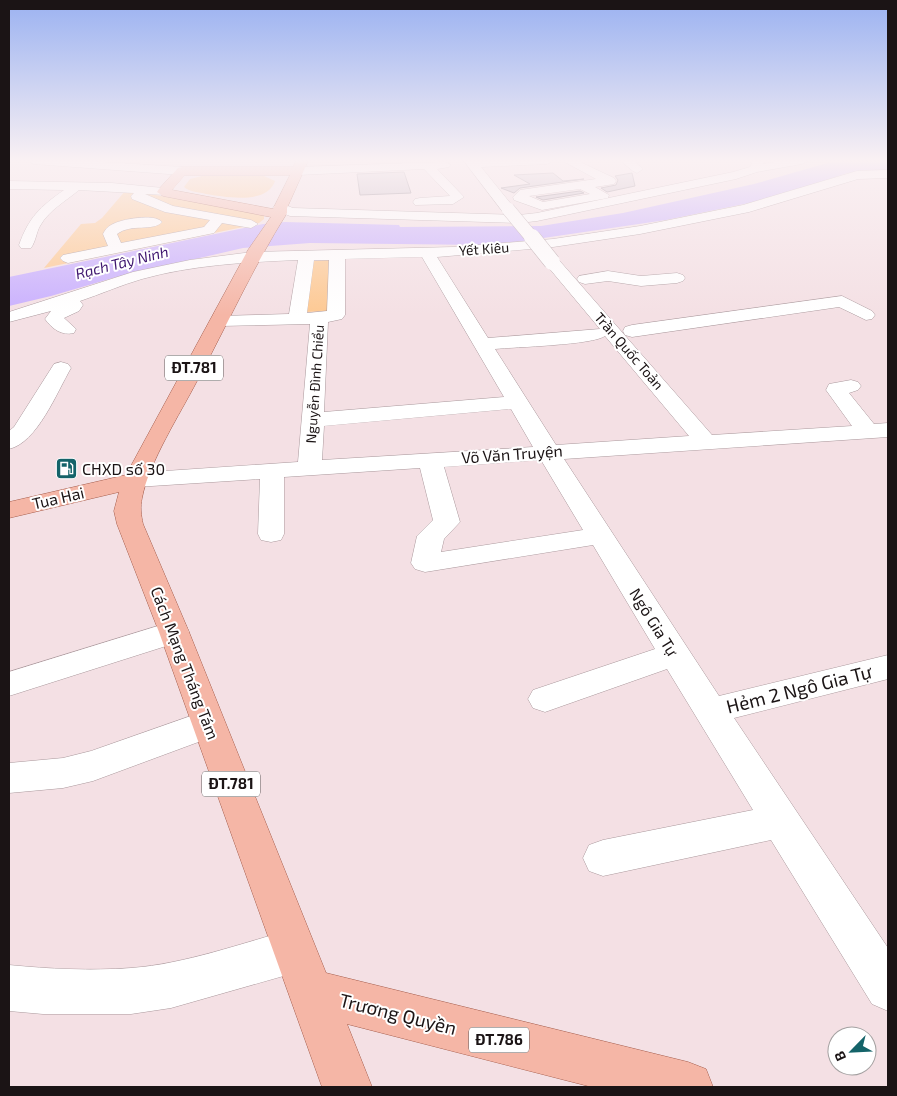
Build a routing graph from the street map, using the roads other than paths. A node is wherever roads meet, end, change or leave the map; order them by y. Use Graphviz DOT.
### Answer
graph roads {
  1 [pos="43,212"];
  2 [pos="145,212"];
  3 [pos="166,212"];
  4 [pos="188,212"];
  5 [pos="280,212"];
  6 [pos="459,212"];
  7 [pos="511,212"];
  8 [pos="553,212"];
  9 [pos="724,212"];
  10 [pos="154,218"];
  11 [pos="219,218"];
  12 [pos="251,224"];
  13 [pos="111,232"];
  14 [pos="93,233"];
  15 [pos="152,241"];
  16 [pos="26,245"];
  17 [pos="522,246"];
  18 [pos="116,248"];
  19 [pos="427,252"];
  20 [pos="553,253"];
  21 [pos="254,254"];
  22 [pos="336,254"];
  23 [pos="307,255"];
  24 [pos="68,258"];
  25 [pos="677,278"];
  26 [pos="585,279"];
  27 [pos="70,299"];
  28 [pos="795,308"];
  29 [pos="866,315"];
  30 [pos="9,317"];
  31 [pos="319,318"];
  32 [pos="296,319"];
  33 [pos="220,321"];
  34 [pos="821,323"];
  35 [pos="67,329"];
  36 [pos="624,331"];
  37 [pos="597,334"];
  38 [pos="482,344"];
  39 [pos="61,368"];
  40 [pos="851,386"];
  41 [pos="517,402"];
  42 [pos="312,420"];
  43 [pos="878,431"];
  44 [pos="705,441"];
  45 [pos="9,442"];
  46 [pos="546,451"];
  47 [pos="430,460"];
  48 [pos="310,467"];
  49 [pos="272,470"];
  50 [pos="136,480"];
  51 [pos="9,510"];
  52 [pos="272,534"];
  53 [pos="600,536"];
  54 [pos="174,632"];
  55 [pos="674,654"];
  56 [pos="888,668"];
  57 [pos="9,684"];
  58 [pos="545,699"];
  59 [pos="710,710"];
  60 [pos="208,724"];
  61 [pos="9,778"];
  62 [pos="780,821"];
  63 [pos="603,858"];
  64 [pos="302,971"];
  65 [pos="9,988"];
  66 [pos="888,988"];
  67 [pos="347,1087"];
  68 [pos="688,1087"];
  1 -- 16 [label="street"];
  2 -- 10 [label="street"];
  3 -- 10 [label="street"];
  4 -- 11 [label="street"];
  5 -- 21 [label="main road, ĐT.781"];
  6 -- 8 [label="street"];
  7 -- 20 [label="street, bridge"];
  9 -- 20 [label="street, Yết Kiêu"];
  10 -- 13 [label="street"];
  10 -- 15 [label="street"];
  11 -- 12 [label="street"];
  11 -- 15 [label="street"];
  13 -- 14 [label="street"];
  13 -- 18 [label="street"];
  15 -- 18 [label="street"];
  17 -- 19 [label="street, Yết Kiêu"];
  17 -- 20 [label="street, Yết Kiêu"];
  17 -- 37 [label="street"];
  18 -- 24 [label="street"];
  19 -- 22 [label="street, Yết Kiêu"];
  19 -- 38 [label="street, Ngô Gia Tự"];
  20 -- 26 [label="street"];
  20 -- 36 [label="street, Trần Quốc Toản"];
  21 -- 23 [label="street, Yết Kiêu"];
  21 -- 27 [label="street, Yết Kiêu"];
  21 -- 33 [label="main road, Cách Mạng Tháng Tám / ĐT.781"];
  22 -- 23 [label="street, Yết Kiêu"];
  22 -- 31 [label="street, Nguyễn Đình Chiểu"];
  23 -- 32 [label="street, Nguyễn Đình Chiểu"];
  25 -- 26 [label="street"];
  26 -- 36 [label="street"];
  27 -- 30 [label="street, Yết Kiêu"];
  27 -- 35 [label="street"];
  28 -- 29 [label="street"];
  28 -- 34 [label="street"];
  28 -- 36 [label="street"];
  31 -- 32 [label="street"];
  31 -- 42 [label="street, Nguyễn Đình Chiểu"];
  32 -- 33 [label="street"];
  33 -- 50 [label="main road, Cách Mạng Tháng Tám / ĐT.781"];
  36 -- 37 [label="street"];
  36 -- 44 [label="street, Trần Quốc Toản"];
  37 -- 38 [label="street"];
  38 -- 41 [label="street, Ngô Gia Tự"];
  39 -- 45 [label="street"];
  40 -- 43 [label="street"];
  41 -- 42 [label="street"];
  41 -- 46 [label="street, Ngô Gia Tự"];
  42 -- 48 [label="street, Nguyễn Đình Chiểu"];
  43 -- 44 [label="street, Võ Văn Truyện"];
  44 -- 46 [label="street, Võ Văn Truyện"];
  46 -- 47 [label="street, Võ Văn Truyện"];
  46 -- 53 [label="street, Ngô Gia Tự"];
  47 -- 48 [label="street, Võ Văn Truyện"];
  47 -- 53 [label="street"];
  48 -- 49 [label="street, Võ Văn Truyện"];
  49 -- 50 [label="street, Võ Văn Truyện"];
  49 -- 52 [label="street"];
  50 -- 51 [label="main road, Tua Hai"];
  50 -- 54 [label="main road, Cách Mạng Tháng Tám / ĐT.781"];
  53 -- 55 [label="street, Ngô Gia Tự"];
  54 -- 57 [label="street"];
  54 -- 60 [label="main road, Cách Mạng Tháng Tám / ĐT.781"];
  55 -- 58 [label="street"];
  55 -- 59 [label="street, Ngô Gia Tự"];
  56 -- 59 [label="street, Hẻm 2 Ngô Gia Tự"];
  59 -- 62 [label="street, Ngô Gia Tự"];
  60 -- 61 [label="street"];
  60 -- 64 [label="main road, Cách Mạng Tháng Tám / ĐT.781"];
  62 -- 63 [label="street"];
  62 -- 66 [label="street, Ngô Gia Tự"];
  64 -- 65 [label="street"];
  64 -- 67 [label="main road, Cách Mạng Tháng Tám / ĐT.781"];
  64 -- 68 [label="main road, Trương Quyền / ĐT.786"];
}
